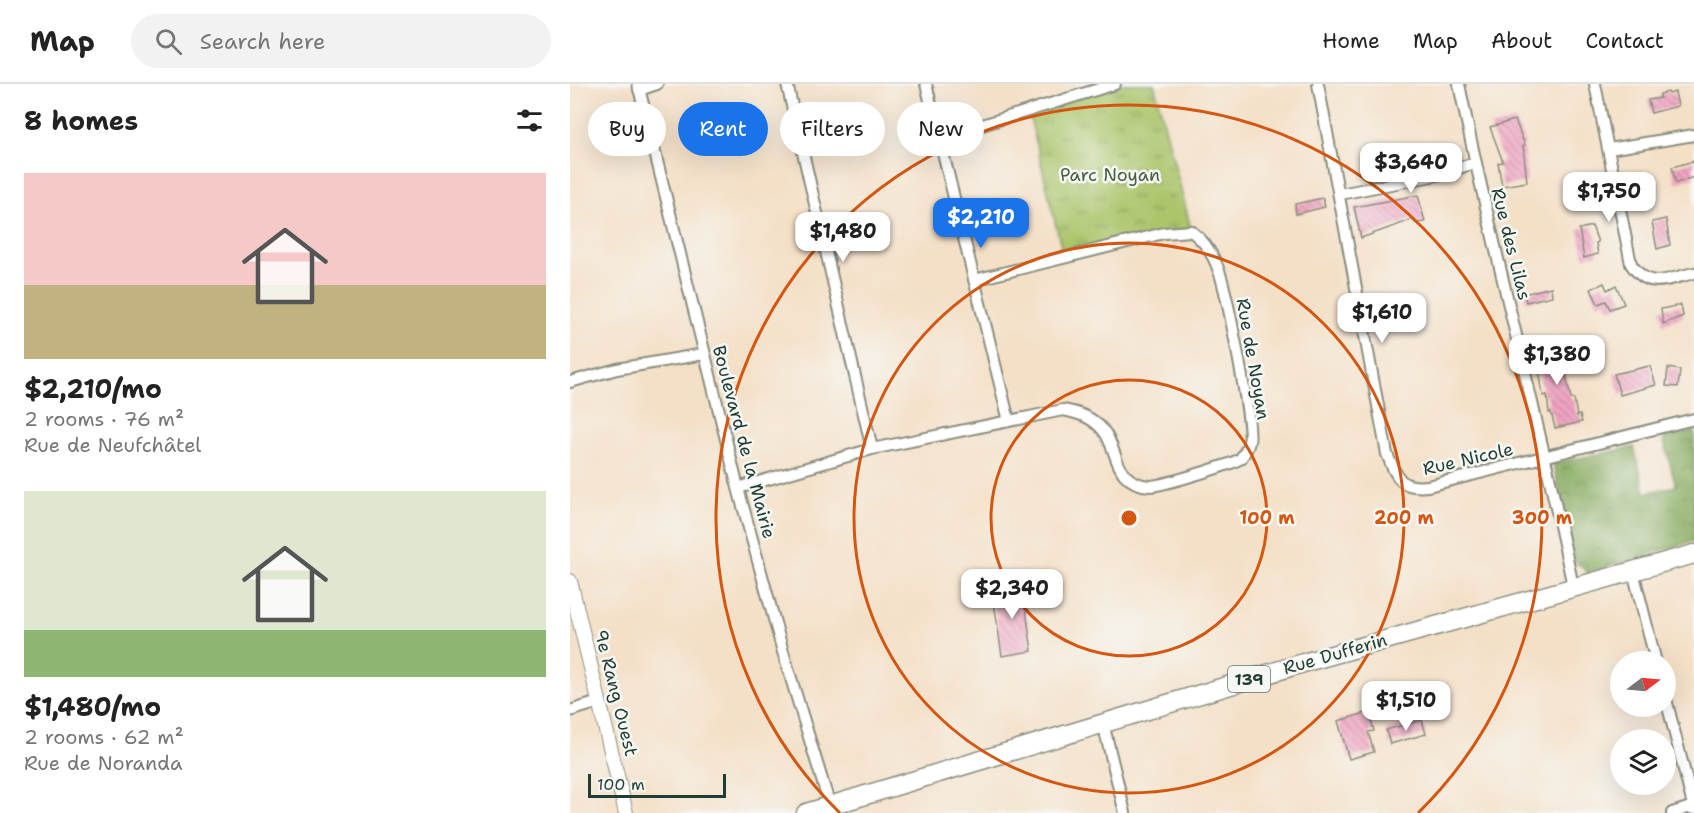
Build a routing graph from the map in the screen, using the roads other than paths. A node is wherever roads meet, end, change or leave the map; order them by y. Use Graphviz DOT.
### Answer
graph roads {
  1 [pos="657,84"];
  2 [pos="787,84"];
  3 [pos="926,84"];
  4 [pos="1115,84"];
  5 [pos="1318,84"];
  6 [pos="1459,84"];
  7 [pos="1595,84"];
  8 [pos="638,87"];
  9 [pos="931,102"];
  10 [pos="984,124"];
  11 [pos="1694,135"];
  12 [pos="1609,149"];
  13 [pos="944,156"];
  14 [pos="1475,163"];
  15 [pos="1340,194"];
  16 [pos="1694,273"];
  17 [pos="974,280"];
  18 [pos="704,354"];
  19 [pos="570,382"];
  20 [pos="1694,419"];
  21 [pos="1008,421"];
  22 [pos="872,449"];
  23 [pos="1547,457"];
  24 [pos="738,488"];
  25 [pos="1694,554"];
  26 [pos="1633,571"];
  27 [pos="570,581"];
  28 [pos="1574,587"];
  29 [pos="1653,651"];
  30 [pos="599,702"];
  31 [pos="570,711"];
  32 [pos="1671,717"];
  33 [pos="1102,723"];
  34 [pos="830,806"];
  35 [pos="1694,807"];
  36 [pos="626,813"];
  37 [pos="806,813"];
  38 [pos="1125,813"];
  39 [pos="1672,813"];
  1 -- 8 [label="street"];
  2 -- 22 [label="street"];
  3 -- 9 [label="street"];
  4 -- 10 [label="street"];
  5 -- 15 [label="street, Rue Nicole"];
  6 -- 14 [label="street, Rue des Lilas"];
  7 -- 12 [label="street"];
  8 -- 18 [label="street, Boulevard de la Mairie"];
  11 -- 12 [label="street"];
  12 -- 16 [label="street"];
  13 -- 17 [label="street"];
  14 -- 15 [label="street"];
  14 -- 23 [label="street, Rue des Lilas"];
  15 -- 23 [label="street, Rue Nicole"];
  17 -- 21 [label="street"];
  17 -- 21 [label="street, Rue de Noyan"];
  18 -- 19 [label="street"];
  18 -- 24 [label="street, Boulevard de la Mairie"];
  20 -- 23 [label="street, Rue Nicole"];
  21 -- 22 [label="street, Rue de Noyan"];
  22 -- 24 [label="street, Rue de Noyan"];
  23 -- 28 [label="street, Rue des Lilas"];
  24 -- 34 [label="street, Boulevard de la Mairie"];
  25 -- 26 [label="main road, Rue Dufferin / 139"];
  26 -- 28 [label="main road, Rue Dufferin / 139"];
  26 -- 29 [label="street"];
  27 -- 30 [label="street, 9e Rang Ouest"];
  28 -- 33 [label="main road, Rue Dufferin / 139"];
  30 -- 31 [label="street"];
  30 -- 36 [label="street, 9e Rang Ouest"];
  32 -- 35 [label="street"];
  33 -- 34 [label="main road, Rue Dufferin / 139"];
  33 -- 38 [label="street"];
  34 -- 37 [label="main road, Rue Dufferin / 139"];
  35 -- 39 [label="street"];
}
